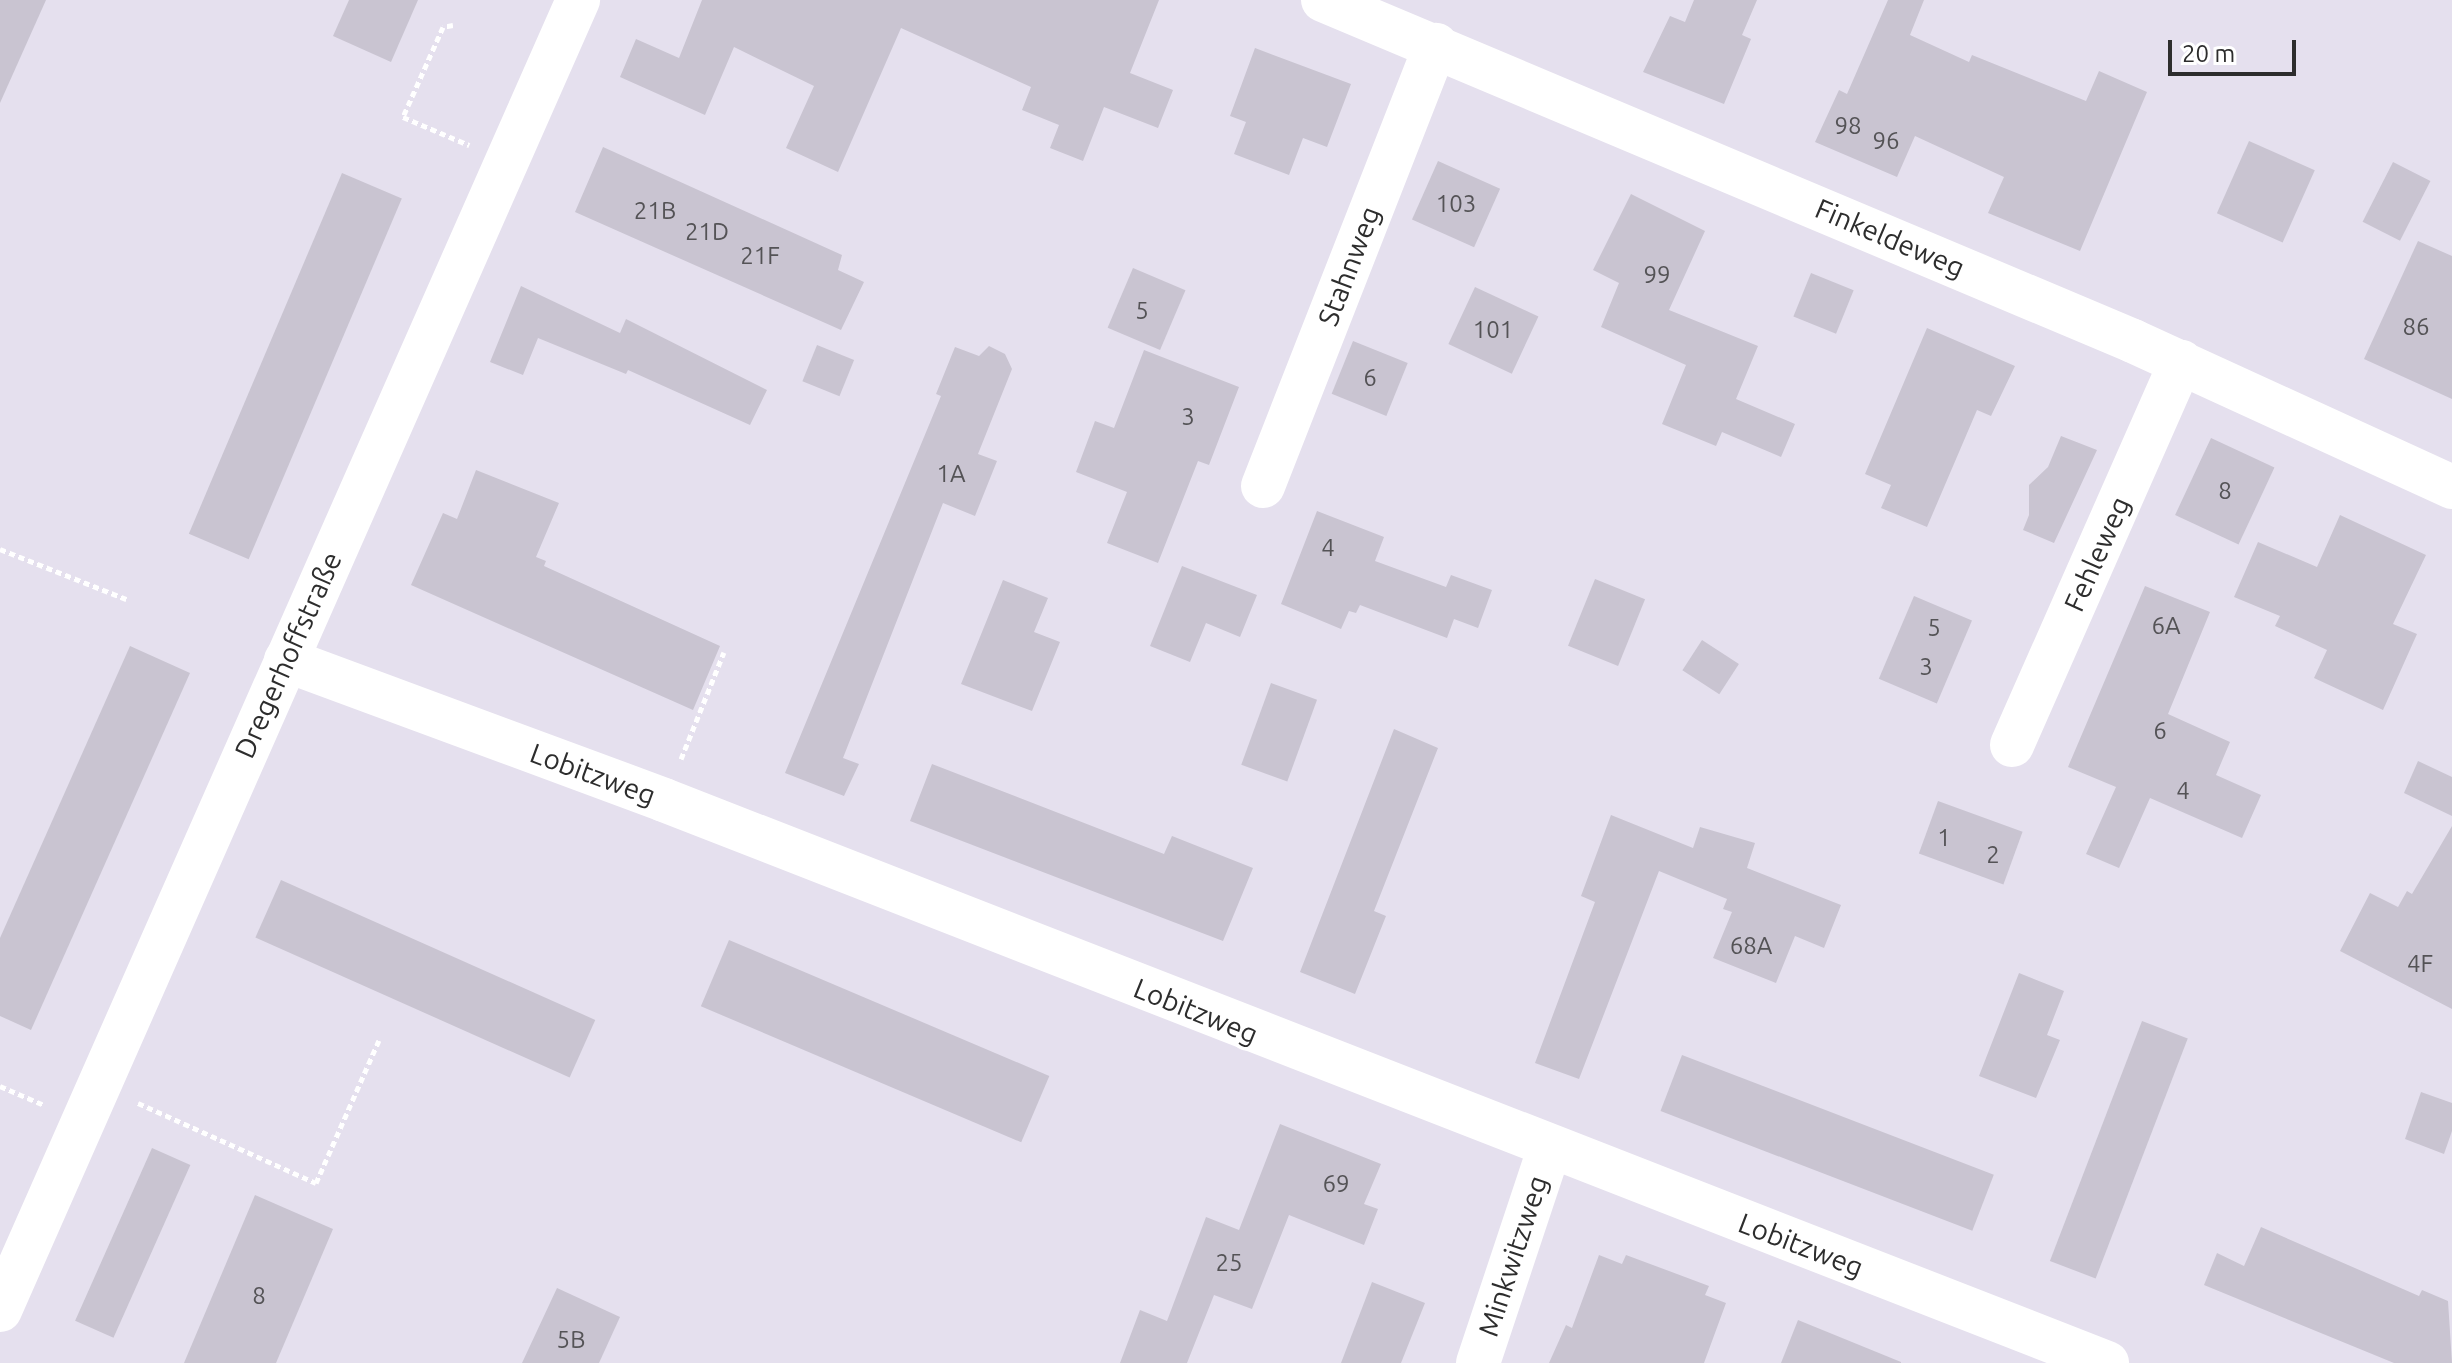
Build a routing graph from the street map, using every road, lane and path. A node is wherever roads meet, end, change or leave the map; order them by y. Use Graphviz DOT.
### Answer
graph roads {
  1 [pos="578,0"];
  2 [pos="1323,0"];
  3 [pos="453,25"];
  4 [pos="1436,45"];
  5 [pos="507,161"];
  6 [pos="2181,362"];
  7 [pos="1263,486"];
  8 [pos="2452,487"];
  9 [pos="0,549"];
  10 [pos="126,599"];
  11 [pos="724,652"];
  12 [pos="286,660"];
  13 [pos="2012,745"];
  14 [pos="664,800"];
  15 [pos="379,1040"];
  16 [pos="99,1085"];
  17 [pos="1549,1149"];
  18 [pos="0,1310"];
  19 [pos="1478,1363"];
  20 [pos="2107,1363"];
  1 -- 5 [label="street, Dregerhoffstraße"];
  2 -- 4 [label="street, Finkeldeweg"];
  3 -- 5 [label="path"];
  4 -- 6 [label="street, Finkeldeweg"];
  4 -- 7 [label="street, Stahnweg"];
  5 -- 12 [label="street, Dregerhoffstraße"];
  6 -- 8 [label="street, Finkeldeweg"];
  6 -- 13 [label="street, Fehleweg"];
  9 -- 10 [label="path"];
  11 -- 14 [label="path"];
  12 -- 14 [label="street, Lobitzweg"];
  12 -- 16 [label="street, Dregerhoffstraße"];
  14 -- 17 [label="street, Lobitzweg"];
  15 -- 16 [label="path"];
  16 -- 18 [label="street, Dregerhoffstraße"];
  17 -- 19 [label="street, Minkwitzweg"];
  17 -- 20 [label="street, Lobitzweg"];
}
